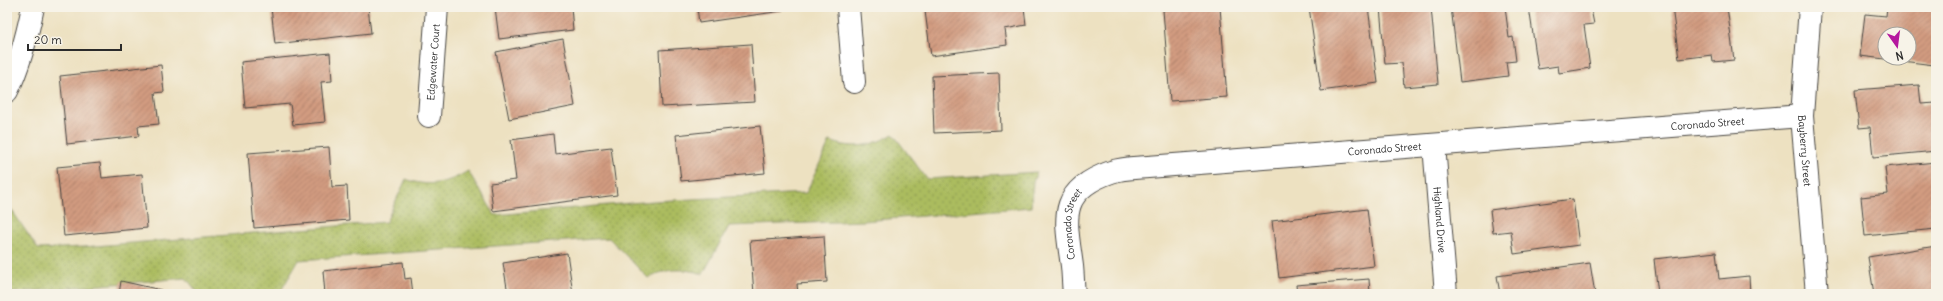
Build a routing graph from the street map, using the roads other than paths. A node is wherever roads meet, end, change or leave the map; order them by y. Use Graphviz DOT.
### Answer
graph roads {
  1 [pos="33,7"];
  2 [pos="437,7"];
  3 [pos="848,7"];
  4 [pos="1810,7"];
  5 [pos="854,82"];
  6 [pos="7,91"];
  7 [pos="429,116"];
  8 [pos="1802,116"];
  9 [pos="1434,145"];
  10 [pos="1074,294"];
  11 [pos="1446,294"];
  12 [pos="1817,294"];
  1 -- 6 [label="street"];
  2 -- 7 [label="street, Edgewater Court"];
  3 -- 5 [label="street"];
  4 -- 8 [label="street, Bayberry Street"];
  8 -- 9 [label="street, Coronado Street"];
  8 -- 12 [label="street, Bayberry Street"];
  9 -- 10 [label="street, Coronado Street"];
  9 -- 11 [label="street, Highland Drive"];
}
